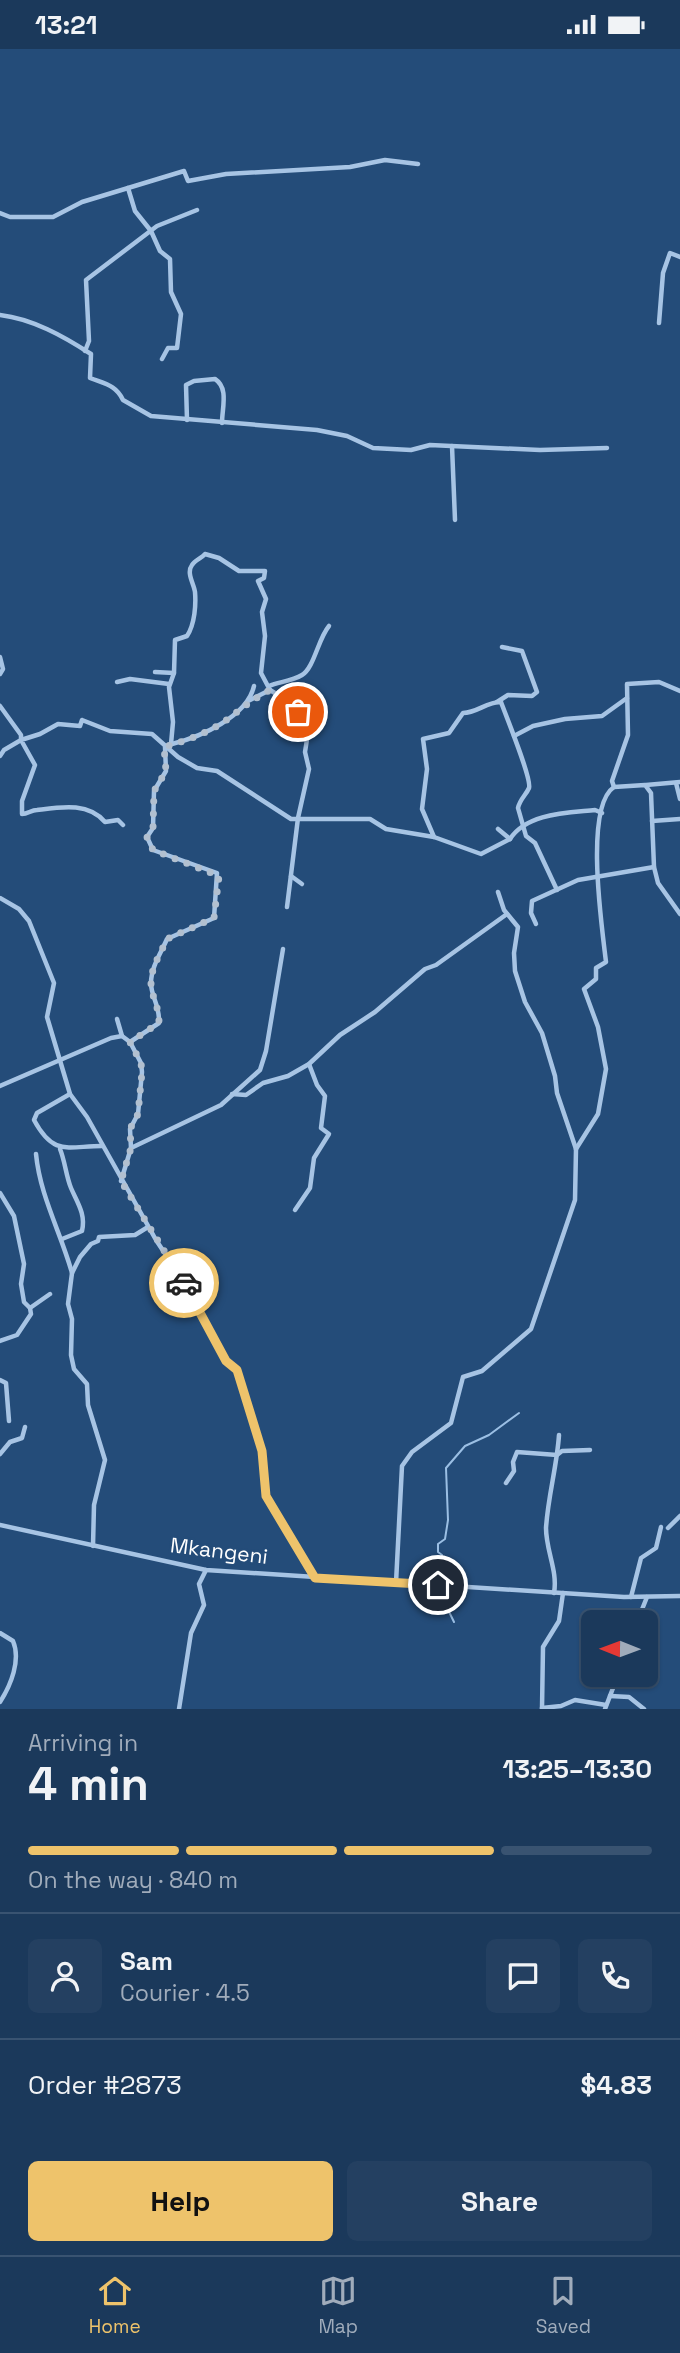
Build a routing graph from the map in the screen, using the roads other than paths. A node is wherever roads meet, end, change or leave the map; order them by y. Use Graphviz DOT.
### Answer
graph roads {
  1 [pos="418,164"];
  2 [pos="128,188"];
  3 [pos="197,210"];
  4 [pos="0,213"];
  5 [pos="151,231"];
  6 [pos="680,257"];
  7 [pos="0,315"];
  8 [pos="659,323"];
  9 [pos="85,351"];
  10 [pos="162,359"];
  11 [pos="187,420"];
  12 [pos="222,423"];
  13 [pos="452,446"];
  14 [pos="607,448"];
  15 [pos="455,520"];
  16 [pos="329,626"];
  17 [pos="502,647"];
  18 [pos="0,657"];
  19 [pos="155,672"];
  20 [pos="174,673"];
  21 [pos="0,674"];
  22 [pos="117,682"];
  23 [pos="169,684"];
  24 [pos="254,685"];
  25 [pos="270,688"];
  26 [pos="680,691"];
  27 [pos="627,698"];
  28 [pos="248,701"];
  29 [pos="496,702"];
  30 [pos="0,706"];
  31 [pos="514,736"];
  32 [pos="20,740"];
  33 [pos="171,744"];
  34 [pos="164,747"];
  35 [pos="0,756"];
  36 [pos="678,783"];
  37 [pos="645,785"];
  38 [pos="614,786"];
  39 [pos="680,799"];
  40 [pos="601,813"];
  41 [pos="298,818"];
  42 [pos="680,819"];
  43 [pos="652,821"];
  44 [pos="522,824"];
  45 [pos="123,825"];
  46 [pos="498,829"];
  47 [pos="433,838"];
  48 [pos="510,839"];
  49 [pos="654,867"];
  50 [pos="291,876"];
  51 [pos="598,877"];
  52 [pos="302,884"];
  53 [pos="557,890"];
  54 [pos="498,892"];
  55 [pos="0,898"];
  56 [pos="287,907"];
  57 [pos="507,914"];
  58 [pos="680,914"];
  59 [pos="536,924"];
  60 [pos="283,949"];
  61 [pos="117,1019"];
  62 [pos="122,1036"];
  63 [pos="130,1042"];
  64 [pos="59,1062"];
  65 [pos="309,1064"];
  66 [pos="0,1086"];
  67 [pos="70,1094"];
  68 [pos="232,1094"];
  69 [pos="102,1146"];
  70 [pos="60,1148"];
  71 [pos="131,1148"];
  72 [pos="576,1150"];
  73 [pos="36,1154"];
  74 [pos="121,1181"];
  75 [pos="0,1194"];
  76 [pos="295,1210"];
  77 [pos="148,1227"];
  78 [pos="62,1239"];
  79 [pos="72,1273"];
  80 [pos="50,1294"];
  81 [pos="30,1308"];
  82 [pos="0,1341"];
  83 [pos="0,1380"];
  84 [pos="9,1421"];
  85 [pos="25,1427"];
  86 [pos="559,1435"];
  87 [pos="590,1450"];
  88 [pos="0,1454"];
  89 [pos="557,1455"];
  90 [pos="506,1483"];
  91 [pos="680,1516"];
  92 [pos="0,1525"];
  93 [pos="661,1527"];
  94 [pos="668,1528"];
  95 [pos="93,1546"];
  96 [pos="206,1570"];
  97 [pos="315,1578"];
  98 [pos="396,1583"];
  99 [pos="554,1593"];
  100 [pos="563,1593"];
  101 [pos="680,1596"];
  102 [pos="631,1597"];
  103 [pos="647,1597"];
  104 [pos="642,1610"];
  105 [pos="0,1633"];
  106 [pos="613,1687"];
  107 [pos="610,1696"];
  108 [pos="0,1702"];
  109 [pos="606,1707"];
  110 [pos="542,1708"];
  111 [pos="179,1709"];
  112 [pos="645,1709"];
  1 -- 2 [label="street"];
  2 -- 4 [label="street"];
  2 -- 5 [label="street"];
  3 -- 5 [label="street"];
  5 -- 9 [label="street"];
  5 -- 10 [label="street"];
  6 -- 8 [label="street"];
  7 -- 9 [label="street"];
  9 -- 11 [label="street"];
  11 -- 12 [label="street"];
  11 -- 12 [label="street"];
  12 -- 13 [label="street"];
  13 -- 14 [label="street"];
  13 -- 15 [label="street"];
  16 -- 25 [label="street"];
  17 -- 29 [label="street"];
  18 -- 21 [label="street"];
  19 -- 20 [label="street"];
  20 -- 23 [label="street"];
  20 -- 25 [label="street"];
  22 -- 23 [label="street"];
  23 -- 33 [label="street"];
  24 -- 28 [label="street"];
  25 -- 28 [label="street"];
  25 -- 41 [label="street"];
  26 -- 27 [label="street"];
  27 -- 31 [label="street"];
  27 -- 38 [label="street"];
  28 -- 33 [label="street"];
  29 -- 31 [label="street"];
  29 -- 47 [label="street"];
  30 -- 32 [label="street"];
  31 -- 44 [label="street"];
  32 -- 34 [label="street"];
  32 -- 35 [label="street"];
  32 -- 45 [label="street"];
  33 -- 34 [label="street"];
  34 -- 41 [label="street"];
  34 -- 63 [label="street"];
  36 -- 37 [label="street"];
  36 -- 39 [label="street"];
  37 -- 38 [label="street"];
  37 -- 43 [label="street"];
  38 -- 40 [label="street"];
  40 -- 44 [label="street"];
  40 -- 51 [label="street"];
  41 -- 47 [label="street"];
  41 -- 50 [label="street"];
  42 -- 43 [label="street"];
  43 -- 49 [label="street"];
  44 -- 48 [label="street"];
  44 -- 53 [label="street"];
  46 -- 48 [label="street"];
  47 -- 48 [label="street"];
  49 -- 51 [label="street"];
  49 -- 58 [label="street"];
  50 -- 52 [label="street"];
  50 -- 56 [label="street"];
  51 -- 53 [label="street"];
  51 -- 72 [label="street"];
  53 -- 59 [label="street"];
  54 -- 57 [label="street"];
  55 -- 64 [label="street"];
  57 -- 65 [label="street"];
  57 -- 72 [label="street"];
  60 -- 68 [label="street"];
  61 -- 62 [label="street"];
  62 -- 63 [label="street"];
  62 -- 64 [label="street"];
  63 -- 71 [label="street"];
  64 -- 66 [label="street"];
  64 -- 67 [label="street"];
  65 -- 68 [label="street"];
  65 -- 76 [label="street"];
  67 -- 69 [label="street"];
  67 -- 70 [label="street"];
  68 -- 71 [label="street"];
  69 -- 70 [label="street"];
  69 -- 74 [label="street"];
  70 -- 78 [label="street"];
  71 -- 74 [label="street"];
  72 -- 98 [label="street"];
  73 -- 78 [label="street"];
  74 -- 77 [label="street"];
  75 -- 81 [label="street"];
  77 -- 79 [label="street"];
  77 -- 97 [label="street"];
  78 -- 79 [label="street"];
  79 -- 95 [label="street"];
  80 -- 81 [label="street"];
  81 -- 82 [label="street"];
  83 -- 84 [label="street"];
  85 -- 88 [label="street"];
  86 -- 89 [label="street"];
  87 -- 89 [label="street"];
  89 -- 90 [label="street"];
  89 -- 99 [label="street"];
  91 -- 94 [label="street"];
  92 -- 95 [label="street, Mkangeni"];
  93 -- 102 [label="street"];
  95 -- 96 [label="street, Mkangeni"];
  96 -- 97 [label="street, Mkangeni"];
  96 -- 111 [label="street"];
  97 -- 98 [label="street, Mkangeni"];
  98 -- 99 [label="street, Mkangeni"];
  99 -- 100 [label="street, Mkangeni"];
  100 -- 102 [label="street, Mkangeni"];
  100 -- 110 [label="street"];
  101 -- 103 [label="street, Mkangeni"];
  102 -- 103 [label="street, Mkangeni"];
  103 -- 104 [label="street"];
  105 -- 108 [label="street"];
  106 -- 107 [label="street"];
  107 -- 109 [label="street"];
  107 -- 112 [label="street"];
  109 -- 110 [label="street"];
}
